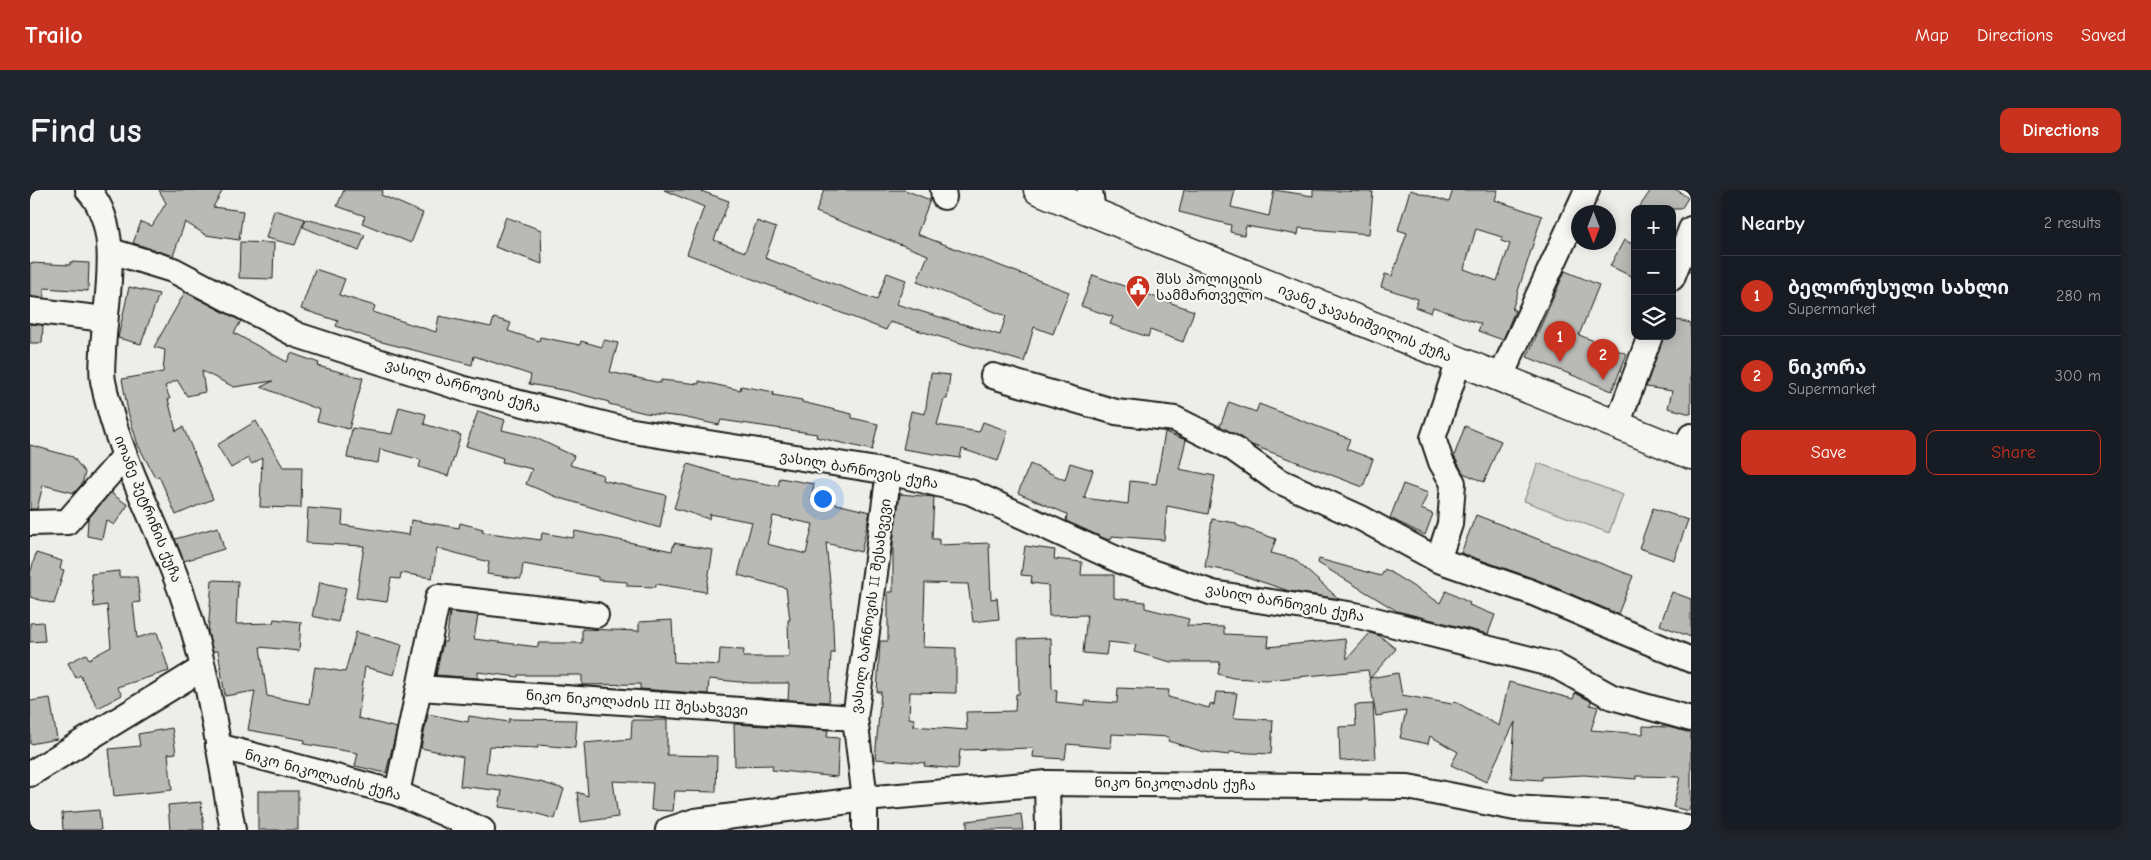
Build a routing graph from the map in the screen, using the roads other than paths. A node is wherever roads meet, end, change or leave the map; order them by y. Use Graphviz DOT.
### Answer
graph roads {
  1 [pos="88,190"];
  2 [pos="1038,190"];
  3 [pos="1587,190"];
  4 [pos="1092,201"];
  5 [pos="1691,229"];
  6 [pos="111,251"];
  7 [pos="1676,268"];
  8 [pos="30,310"];
  9 [pos="104,319"];
  10 [pos="1649,340"];
  11 [pos="1459,361"];
  12 [pos="993,376"];
  13 [pos="1500,378"];
  14 [pos="1617,425"];
  15 [pos="1689,448"];
  16 [pos="124,457"];
  17 [pos="889,472"];
  18 [pos="30,523"];
  19 [pos="1438,560"];
  20 [pos="596,615"];
  21 [pos="1691,660"];
  22 [pos="203,668"];
  23 [pos="420,688"];
  24 [pos="855,718"];
  25 [pos="1691,719"];
  26 [pos="218,746"];
  27 [pos="30,774"];
  28 [pos="1047,783"];
  29 [pos="397,793"];
  30 [pos="865,799"];
  31 [pos="1684,829"];
  32 [pos="233,830"];
  33 [pos="482,830"];
  34 [pos="668,830"];
  35 [pos="865,830"];
  36 [pos="1048,830"];
  1 -- 6 [label="street, იოანე პეტრიწის ქუჩა"];
  2 -- 4 [label="main road, ივანე ჯავახიშვილის ქუჩა"];
  3 -- 13 [label="street"];
  4 -- 11 [label="main road, ივანე ჯავახიშვილის ქუჩა"];
  5 -- 7 [label="street"];
  6 -- 9 [label="street, იოანე პეტრიწის ქუჩა"];
  6 -- 17 [label="street, ვასილ ბარნოვის ქუჩა"];
  8 -- 9 [label="street"];
  9 -- 16 [label="street, იოანე პეტრიწის ქუჩა"];
  10 -- 14 [label="street"];
  11 -- 13 [label="main road, ივანე ჯავახიშვილის ქუჩა"];
  11 -- 19 [label="street"];
  12 -- 19 [label="street"];
  13 -- 14 [label="main road, ივანე ჯავახიშვილის ქუჩა"];
  14 -- 15 [label="main road, ივანე ჯავახიშვილის ქუჩა"];
  16 -- 18 [label="street"];
  16 -- 22 [label="street, იოანე პეტრიწის ქუჩა"];
  17 -- 24 [label="street, ვასილ ბარნოვის II შესახვევი"];
  17 -- 25 [label="street, ვასილ ბარნოვის ქუჩა"];
  19 -- 21 [label="street"];
  20 -- 23 [label="street"];
  22 -- 26 [label="street, იოანე პეტრიწის ქუჩა"];
  22 -- 27 [label="street"];
  23 -- 24 [label="street, ნიკო ნიკოლაძის III შესახვევი"];
  23 -- 29 [label="street"];
  24 -- 30 [label="street, ვასილ ბარნოვის II შესახვევი"];
  26 -- 29 [label="street, ნიკო ნიკოლაძის ქუჩა"];
  26 -- 32 [label="street, იოანე პეტრიწის ქუჩა"];
  28 -- 30 [label="street, ნიკო ნიკოლაძის ქუჩა"];
  28 -- 31 [label="street, ნიკო ნიკოლაძის ქუჩა"];
  28 -- 36 [label="street"];
  29 -- 33 [label="street, ნიკო ნიკოლაძის ქუჩა"];
  30 -- 34 [label="street, ნიკო ნიკოლაძის ქუჩა"];
  30 -- 35 [label="street, ვასილ ბარნოვის II შესახვევი"];
}
